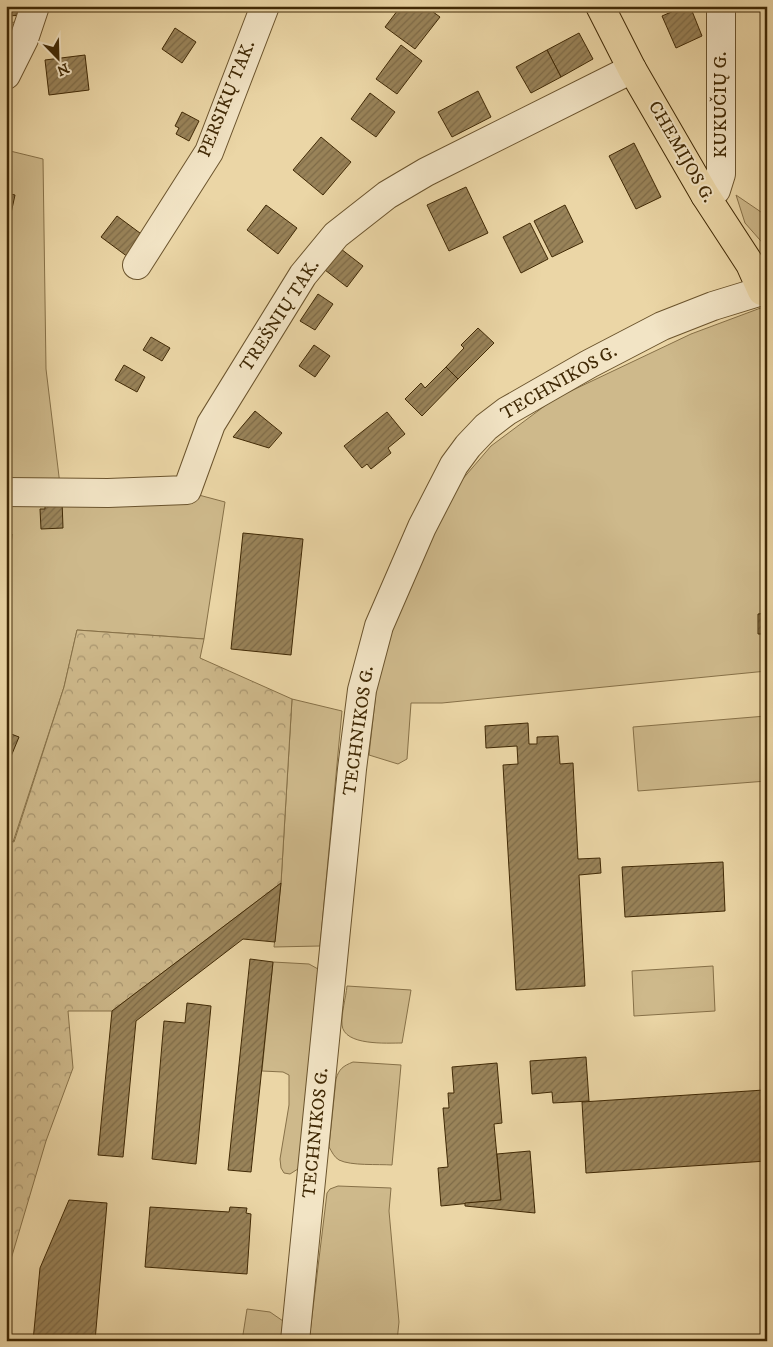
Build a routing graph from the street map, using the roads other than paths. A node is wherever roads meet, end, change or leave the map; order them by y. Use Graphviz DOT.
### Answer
graph roads {
  1 [pos="35,6"];
  2 [pos="265,6"];
  3 [pos="600,6"];
  4 [pos="721,6"];
  5 [pos="632,69"];
  6 [pos="6,75"];
  7 [pos="705,195"];
  8 [pos="137,266"];
  9 [pos="764,291"];
  10 [pos="6,492"];
  11 [pos="295,1341"];
  1 -- 6 [label="street"];
  2 -- 8 [label="street, PERSIKŲ TAK."];
  3 -- 5 [label="main road, CHEMIJOS G."];
  4 -- 7 [label="street, KUKUČIŲ G."];
  5 -- 7 [label="main road, CHEMIJOS G."];
  5 -- 10 [label="street, TREŠNIŲ TAK."];
  7 -- 9 [label="main road, CHEMIJOS G."];
  9 -- 11 [label="street, TECHNIKOS G."];
}
